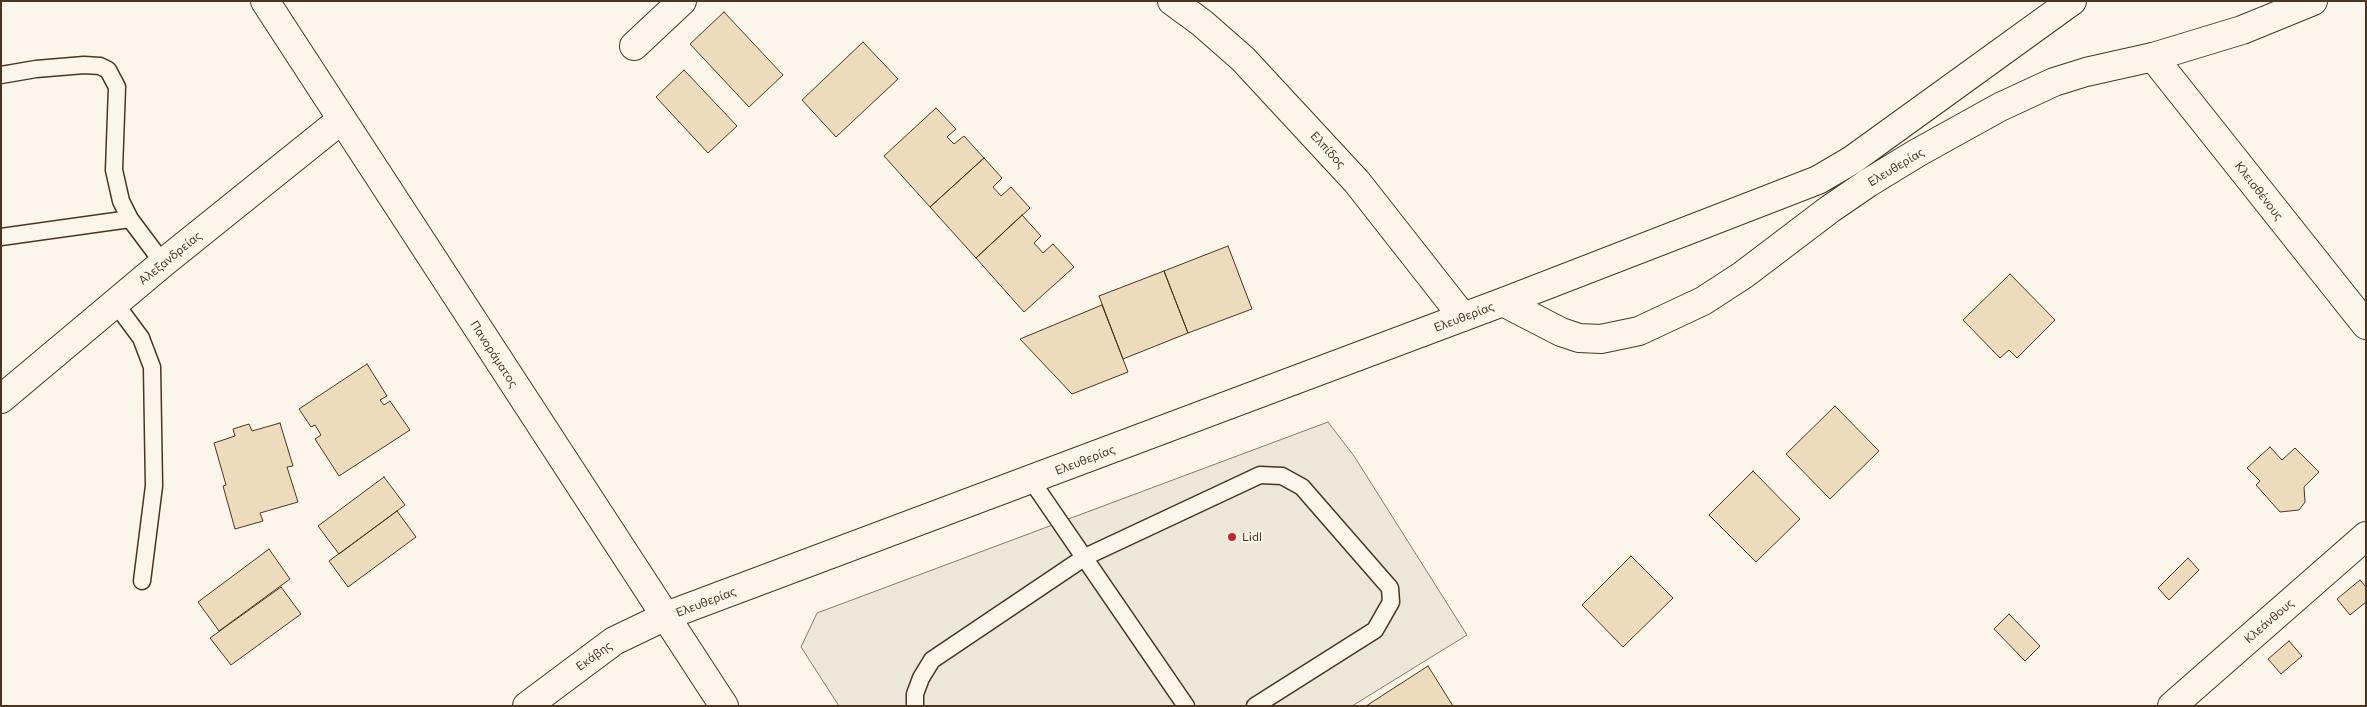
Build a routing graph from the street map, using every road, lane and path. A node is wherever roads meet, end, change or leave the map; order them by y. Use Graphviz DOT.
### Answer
graph roads {
  1 [pos="265,1"];
  2 [pos="682,1"];
  3 [pos="1172,1"];
  4 [pos="2072,1"];
  5 [pos="2313,1"];
  6 [pos="634,46"];
  7 [pos="2153,57"];
  8 [pos="1,75"];
  9 [pos="341,120"];
  10 [pos="130,219"];
  11 [pos="1,237"];
  12 [pos="163,263"];
  13 [pos="1503,302"];
  14 [pos="115,303"];
  15 [pos="1463,317"];
  16 [pos="2366,325"];
  17 [pos="1,399"];
  18 [pos="1031,480"];
  19 [pos="2366,536"];
  20 [pos="1085,557"];
  21 [pos="142,582"];
  22 [pos="666,616"];
  23 [pos="527,706"];
  24 [pos="724,706"];
  25 [pos="915,706"];
  26 [pos="1186,706"];
  27 [pos="1255,706"];
  28 [pos="2172,706"];
  1 -- 9 [label="street, Πανοράματος"];
  2 -- 6 [label="street"];
  3 -- 15 [label="street, Ελπίδος"];
  4 -- 13 [label="street, Ελευθερίας"];
  5 -- 7 [label="street, Ελευθερίας"];
  7 -- 13 [label="street, Ελευθερίας"];
  7 -- 16 [label="street, Κλεισθένους"];
  8 -- 10 [label="lane"];
  9 -- 12 [label="street, Αλεξανδρείας"];
  9 -- 22 [label="street, Πανοράματος"];
  10 -- 11 [label="lane"];
  10 -- 12 [label="lane"];
  12 -- 14 [label="street, Αλεξανδρείας"];
  13 -- 15 [label="street, Ελευθερίας"];
  14 -- 17 [label="street, Αλεξανδρείας"];
  14 -- 21 [label="lane"];
  15 -- 18 [label="street, Ελευθερίας"];
  18 -- 20 [label="lane"];
  18 -- 22 [label="street, Ελευθερίας"];
  19 -- 28 [label="street, Κλεάνθους"];
  20 -- 25 [label="lane"];
  20 -- 26 [label="lane"];
  20 -- 27 [label="lane"];
  22 -- 23 [label="street, Εκάβης"];
  22 -- 24 [label="street, Πανοράματος"];
}
